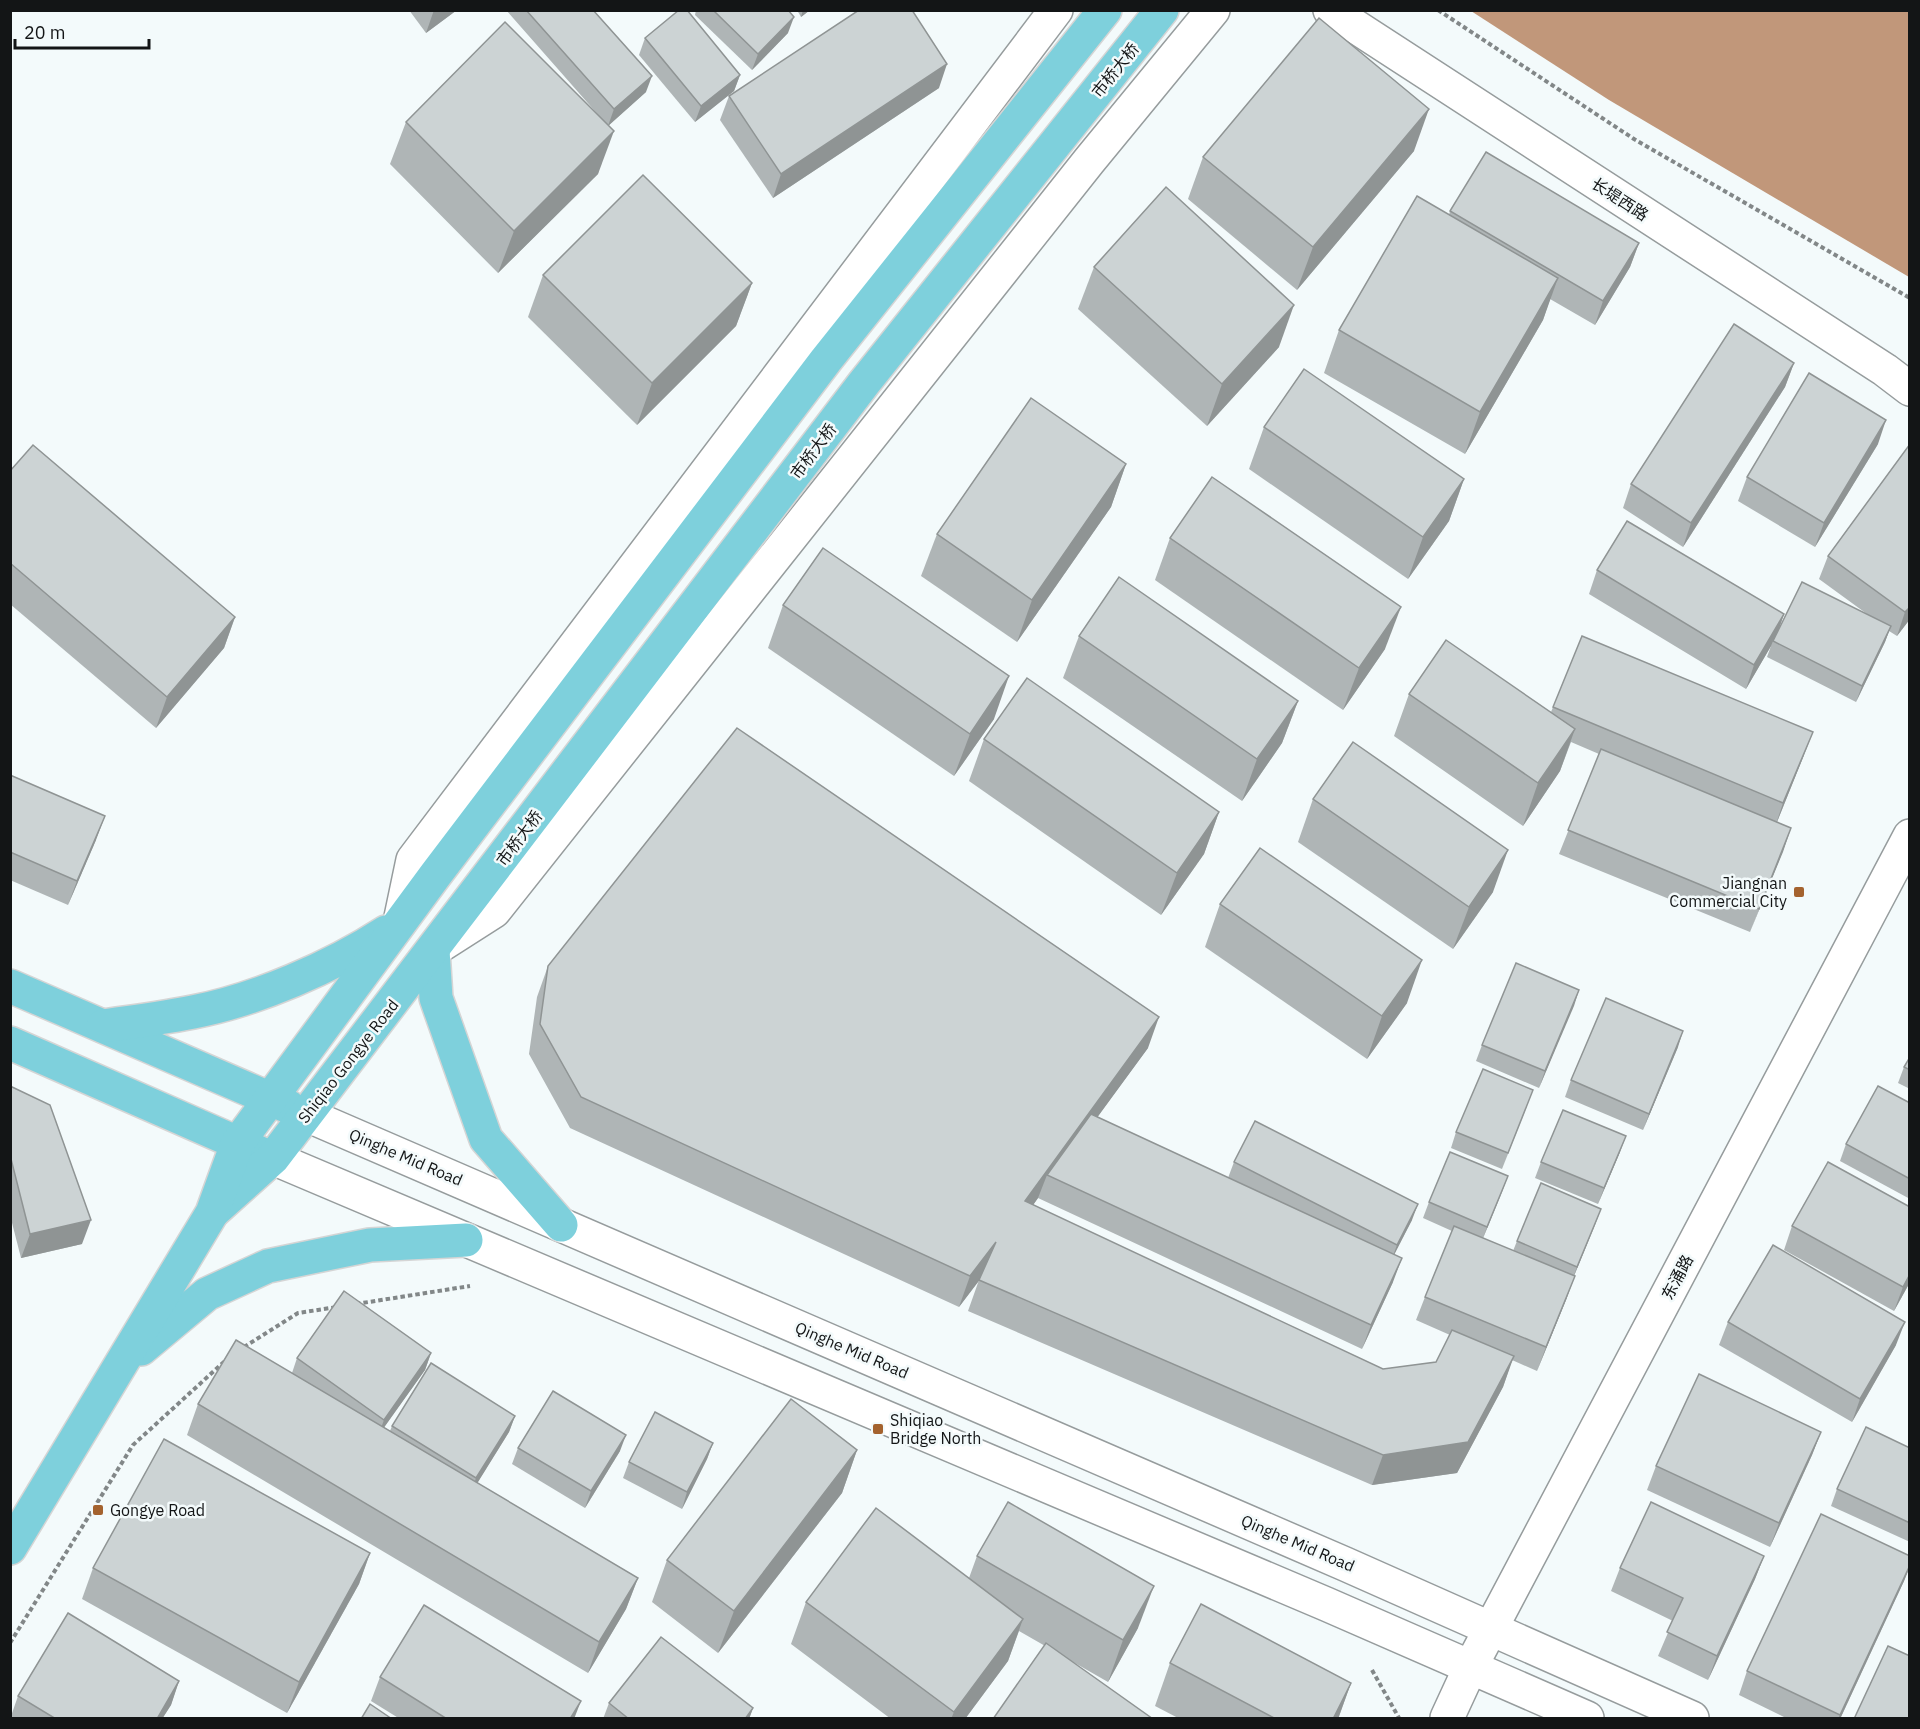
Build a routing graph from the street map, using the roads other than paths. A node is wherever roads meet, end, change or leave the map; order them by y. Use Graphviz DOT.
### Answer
graph roads {
  1 [pos="1056,10"];
  2 [pos="1105,10"];
  3 [pos="1162,10"];
  4 [pos="1213,10"];
  5 [pos="1330,10"];
  6 [pos="1910,389"];
  7 [pos="1910,836"];
  8 [pos="473,898"];
  9 [pos="400,922"];
  10 [pos="433,950"];
  11 [pos="10,986"];
  12 [pos="103,1026"];
  13 [pos="10,1044"];
  14 [pos="270,1098"];
  15 [pos="307,1115"];
  16 [pos="237,1144"];
  17 [pos="273,1158"];
  18 [pos="212,1213"];
  19 [pos="561,1225"];
  20 [pos="466,1240"];
  21 [pos="122,1366"];
  22 [pos="10,1548"];
  23 [pos="1492,1628"];
  24 [pos="1471,1666"];
  25 [pos="1447,1719"];
  26 [pos="1587,1719"];
  27 [pos="1692,1719"];
  1 -- 9 [label="street"];
  2 -- 9 [label="main road, Shiqiao Gongye Road"];
  3 -- 8 [label="main road, 市桥大桥"];
  4 -- 10 [label="street"];
  5 -- 6 [label="street, 长堤西路"];
  7 -- 23 [label="street, 东涌路"];
  8 -- 10 [label="main road, Shiqiao Gongye Road"];
  9 -- 12 [label="main road"];
  9 -- 14 [label="main road, Shiqiao Gongye Road"];
  10 -- 15 [label="main road, Shiqiao Gongye Road"];
  10 -- 19 [label="main road"];
  11 -- 12 [label="main road, Qinghe Mid Road"];
  12 -- 14 [label="main road, Qinghe Mid Road"];
  13 -- 16 [label="main road"];
  14 -- 15 [label="main road, Qinghe Mid Road"];
  14 -- 16 [label="main road, Shiqiao Gongye Road"];
  15 -- 17 [label="main road, Shiqiao Gongye Road"];
  15 -- 19 [label="street, Qinghe Mid Road"];
  16 -- 17 [label="main road"];
  16 -- 18 [label="main road, Shiqiao Gongye Road"];
  17 -- 18 [label="main road, Shiqiao Gongye Road"];
  17 -- 20 [label="street"];
  18 -- 21 [label="main road, Shiqiao Gongye Road"];
  19 -- 23 [label="street, Qinghe Mid Road"];
  20 -- 21 [label="main road"];
  20 -- 24 [label="street"];
  21 -- 22 [label="main road, Shiqiao Gongye Road"];
  23 -- 24 [label="street, 东涌路"];
  23 -- 27 [label="street, Qinghe Mid Road"];
  24 -- 25 [label="street, 东涌路"];
  24 -- 26 [label="street"];
}
